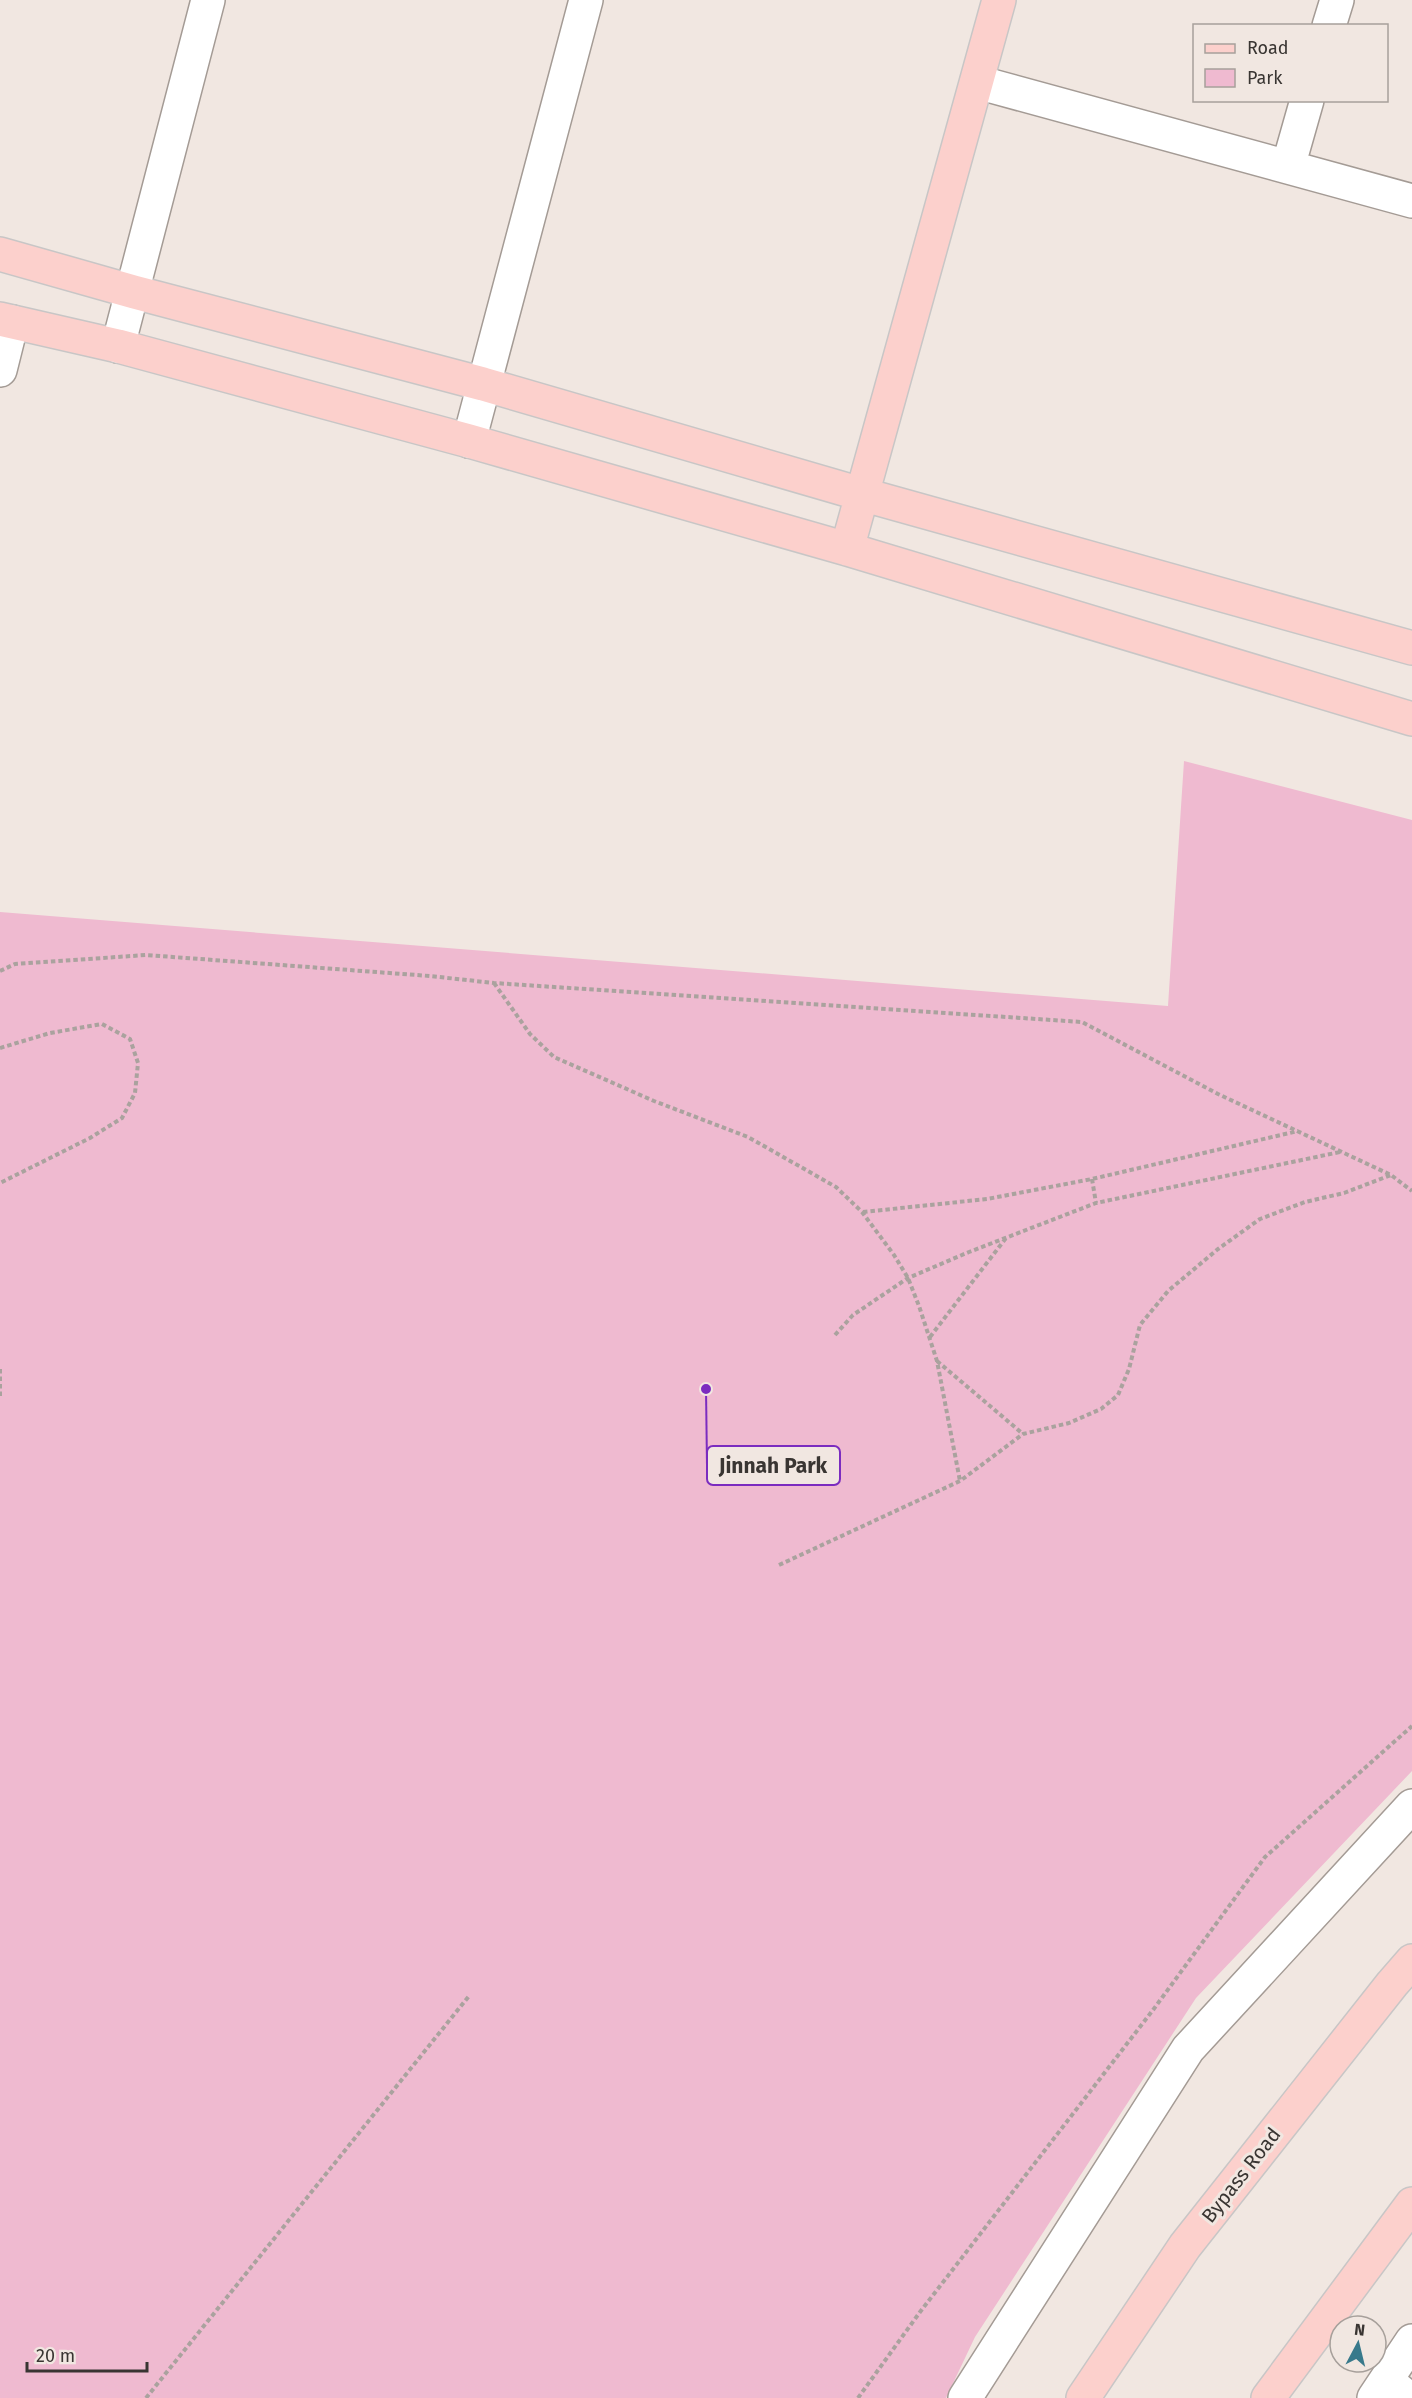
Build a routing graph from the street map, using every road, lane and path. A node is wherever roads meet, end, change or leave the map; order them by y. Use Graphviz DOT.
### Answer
graph roads {
  1 [pos="207,0"];
  2 [pos="586,0"];
  3 [pos="999,0"];
  4 [pos="1337,0"];
  5 [pos="1330,24"];
  6 [pos="977,82"];
  7 [pos="1306,102"];
  8 [pos="1288,167"];
  9 [pos="1412,201"];
  10 [pos="0,254"];
  11 [pos="134,292"];
  12 [pos="6,320"];
  13 [pos="118,346"];
  14 [pos="0,370"];
  15 [pos="483,384"];
  16 [pos="469,441"];
  17 [pos="861,494"];
  18 [pos="846,549"];
  19 [pos="1412,648"];
  20 [pos="1412,719"];
  21 [pos="0,971"];
  22 [pos="494,983"];
  23 [pos="0,1048"];
  24 [pos="1299,1131"];
  25 [pos="1341,1152"];
  26 [pos="1391,1175"];
  27 [pos="1092,1179"];
  28 [pos="0,1184"];
  29 [pos="1412,1191"];
  30 [pos="1096,1203"];
  31 [pos="862,1212"];
  32 [pos="1008,1236"];
  33 [pos="908,1278"];
  34 [pos="835,1335"];
  35 [pos="930,1338"];
  36 [pos="937,1361"];
  37 [pos="0,1369"];
  38 [pos="0,1397"];
  39 [pos="1023,1434"];
  40 [pos="960,1481"];
  41 [pos="779,1565"];
  42 [pos="1412,1726"];
  43 [pos="1412,1806"];
  44 [pos="1412,1961"];
  45 [pos="469,1996"];
  46 [pos="1412,2204"];
  47 [pos="1412,2341"];
  48 [pos="1389,2392"];
  49 [pos="146,2398"];
  50 [pos="858,2398"];
  51 [pos="965,2398"];
  52 [pos="1083,2398"];
  53 [pos="1268,2398"];
  1 -- 11 [label="street"];
  2 -- 15 [label="street"];
  3 -- 6 [label="main road"];
  4 -- 5 [label="street"];
  6 -- 8 [label="street"];
  6 -- 17 [label="main road"];
  7 -- 8 [label="street"];
  8 -- 9 [label="street"];
  10 -- 11 [label="main road"];
  11 -- 13 [label="street"];
  11 -- 15 [label="main road"];
  12 -- 13 [label="main road"];
  12 -- 14 [label="street"];
  13 -- 16 [label="main road"];
  15 -- 16 [label="street"];
  15 -- 17 [label="main road"];
  16 -- 18 [label="main road"];
  17 -- 18 [label="main road"];
  17 -- 19 [label="main road"];
  18 -- 20 [label="main road"];
  21 -- 22 [label="path"];
  22 -- 24 [label="path"];
  22 -- 31 [label="path"];
  23 -- 28 [label="path"];
  24 -- 25 [label="path"];
  24 -- 27 [label="path"];
  25 -- 26 [label="path"];
  25 -- 30 [label="path"];
  26 -- 29 [label="path"];
  26 -- 39 [label="path"];
  27 -- 30 [label="path"];
  27 -- 31 [label="path"];
  30 -- 32 [label="path"];
  31 -- 33 [label="path"];
  32 -- 33 [label="path"];
  32 -- 35 [label="path"];
  33 -- 34 [label="path"];
  33 -- 35 [label="path"];
  35 -- 36 [label="path"];
  36 -- 39 [label="path"];
  36 -- 40 [label="path"];
  37 -- 38 [label="path"];
  39 -- 40 [label="path"];
  40 -- 41 [label="path"];
  42 -- 50 [label="path"];
  43 -- 51 [label="street"];
  44 -- 52 [label="main road, Bypass Road"];
  45 -- 49 [label="path"];
  46 -- 53 [label="main road"];
  47 -- 48 [label="street"];
}
